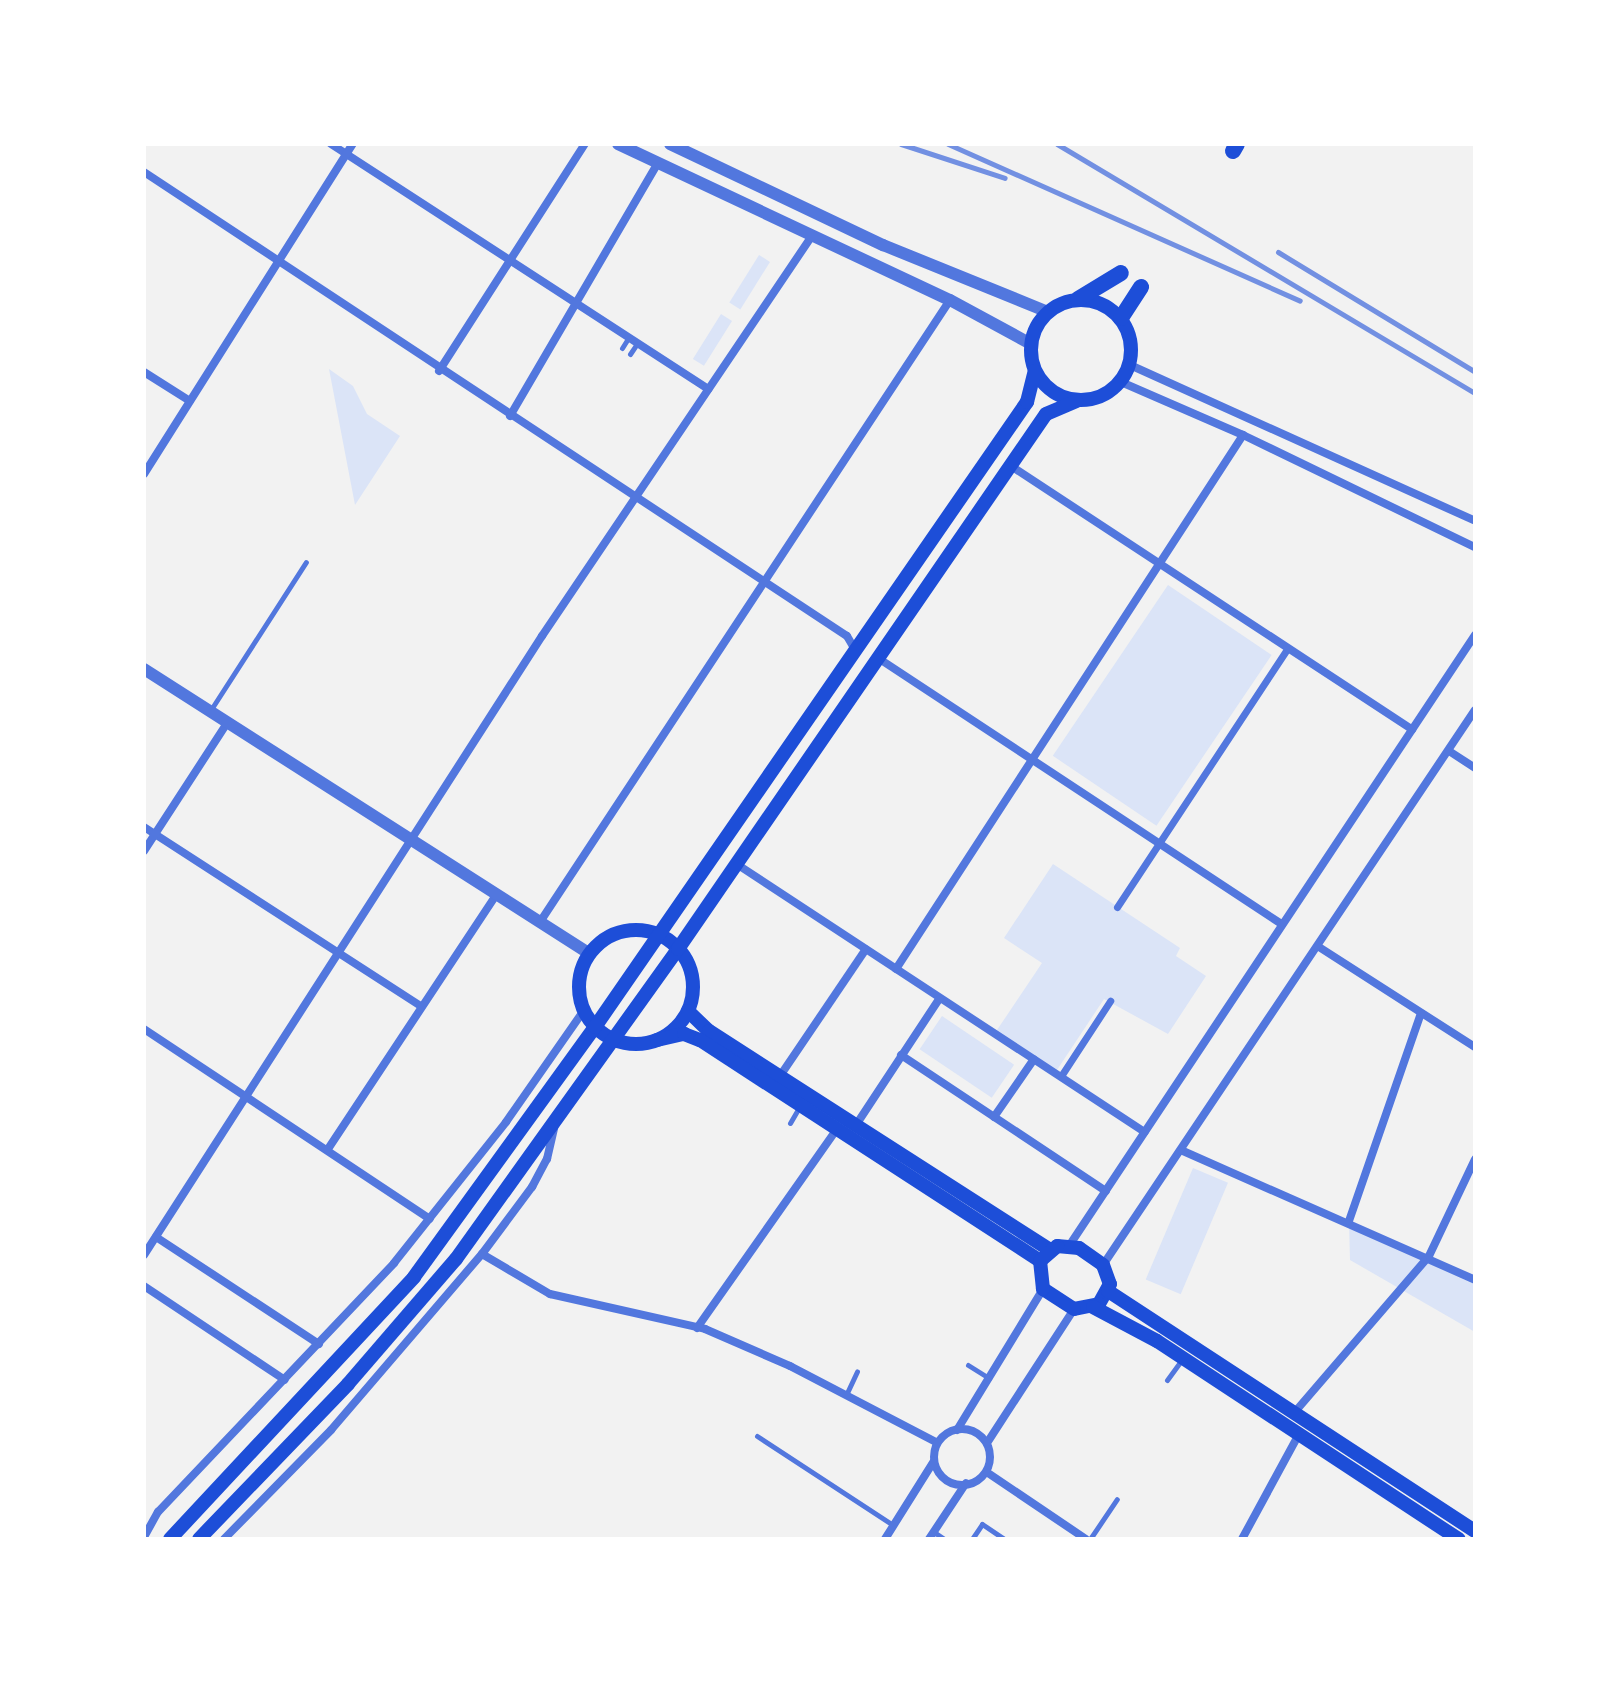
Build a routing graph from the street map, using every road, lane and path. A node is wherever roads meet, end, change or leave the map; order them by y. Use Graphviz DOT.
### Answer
graph roads {
  1 [pos="331,144"];
  2 [pos="353,144"];
  3 [pos="585,144"];
  4 [pos="618,144"];
  5 [pos="670,144"];
  6 [pos="346,154"];
  7 [pos="657,164"];
  8 [pos="144,172"];
  9 [pos="811,237"];
  10 [pos="511,262"];
  11 [pos="279,265"];
  12 [pos="1121,273"];
  13 [pos="1141,287"];
  14 [pos="1078,299"];
  15 [pos="574,300"];
  16 [pos="950,300"];
  17 [pos="1048,312"];
  18 [pos="1121,318"];
  19 [pos="634,340"];
  20 [pos="1031,344"];
  21 [pos="622,348"];
  22 [pos="630,354"];
  23 [pos="1130,365"];
  24 [pos="439,371"];
  25 [pos="1035,371"];
  26 [pos="144,372"];
  27 [pos="1121,382"];
  28 [pos="708,389"];
  29 [pos="190,401"];
  30 [pos="1076,401"];
  31 [pos="510,416"];
  32 [pos="1243,435"];
  33 [pos="1011,466"];
  34 [pos="144,474"];
  35 [pos="632,499"];
  36 [pos="1475,521"];
  37 [pos="1475,547"];
  38 [pos="306,562"];
  39 [pos="1160,564"];
  40 [pos="762,584"];
  41 [pos="1475,635"];
  42 [pos="1287,649"];
  43 [pos="855,650"];
  44 [pos="878,658"];
  45 [pos="144,669"];
  46 [pos="1475,710"];
  47 [pos="210,712"];
  48 [pos="227,723"];
  49 [pos="1412,729"];
  50 [pos="1449,751"];
  51 [pos="1034,759"];
  52 [pos="1475,768"];
  53 [pos="144,827"];
  54 [pos="155,834"];
  55 [pos="411,842"];
  56 [pos="1160,843"];
  57 [pos="144,851"];
  58 [pos="735,863"];
  59 [pos="496,895"];
  60 [pos="1117,907"];
  61 [pos="540,922"];
  62 [pos="1282,924"];
  63 [pos="659,935"];
  64 [pos="1319,947"];
  65 [pos="678,949"];
  66 [pos="866,949"];
  67 [pos="340,954"];
  68 [pos="590,954"];
  69 [pos="896,969"];
  70 [pos="939,999"];
  71 [pos="1110,1001"];
  72 [pos="421,1006"];
  73 [pos="584,1010"];
  74 [pos="688,1011"];
  75 [pos="1421,1013"];
  76 [pos="595,1027"];
  77 [pos="144,1029"];
  78 [pos="613,1040"];
  79 [pos="657,1040"];
  80 [pos="1475,1047"];
  81 [pos="901,1055"];
  82 [pos="1034,1059"];
  83 [pos="780,1076"];
  84 [pos="1061,1076"];
  85 [pos="248,1097"];
  86 [pos="800,1105"];
  87 [pos="994,1117"];
  88 [pos="556,1122"];
  89 [pos="790,1123"];
  90 [pos="856,1125"];
  91 [pos="837,1129"];
  92 [pos="1145,1132"];
  93 [pos="328,1149"];
  94 [pos="1183,1151"];
  95 [pos="1475,1159"];
  96 [pos="1106,1191"];
  97 [pos="430,1219"];
  98 [pos="1349,1221"];
  99 [pos="156,1237"];
  100 [pos="1069,1246"];
  101 [pos="482,1254"];
  102 [pos="144,1255"];
  103 [pos="1044,1255"];
  104 [pos="1429,1256"];
  105 [pos="1103,1265"];
  106 [pos="1475,1280"];
  107 [pos="144,1286"];
  108 [pos="1043,1289"];
  109 [pos="1108,1291"];
  110 [pos="1093,1307"];
  111 [pos="1074,1309"];
  112 [pos="697,1328"];
  113 [pos="319,1344"];
  114 [pos="1182,1358"];
  115 [pos="968,1365"];
  116 [pos="857,1371"];
  117 [pos="989,1378"];
  118 [pos="285,1380"];
  119 [pos="1167,1380"];
  120 [pos="846,1395"];
  121 [pos="1294,1413"];
  122 [pos="957,1430"];
  123 [pos="1299,1434"];
  124 [pos="757,1436"];
  125 [pos="936,1442"];
  126 [pos="987,1443"];
  127 [pos="934,1461"];
  128 [pos="988,1473"];
  129 [pos="966,1483"];
  130 [pos="1117,1499"];
  131 [pos="894,1526"];
  132 [pos="1475,1531"];
  133 [pos="931,1536"];
  134 [pos="144,1537"];
  135 [pos="1084,1538"];
  136 [pos="170,1539"];
  137 [pos="199,1539"];
  138 [pos="224,1539"];
  139 [pos="885,1539"];
  140 [pos="944,1539"];
  141 [pos="972,1539"];
  142 [pos="1004,1539"];
  143 [pos="1242,1539"];
  144 [pos="1459,1539"];
  1 -- 6 [label="street"];
  2 -- 6 [label="street"];
  3 -- 10 [label="street"];
  4 -- 7 [label="street"];
  5 -- 17 [label="street"];
  6 -- 10 [label="street"];
  6 -- 11 [label="street"];
  7 -- 9 [label="street"];
  7 -- 15 [label="street"];
  8 -- 11 [label="street"];
  9 -- 16 [label="street"];
  9 -- 28 [label="street"];
  10 -- 15 [label="street"];
  10 -- 24 [label="street"];
  11 -- 24 [label="street"];
  11 -- 29 [label="street"];
  12 -- 14 [label="highway"];
  13 -- 18 [label="highway"];
  14 -- 17 [label="main road"];
  14 -- 18 [label="main road"];
  15 -- 19 [label="street"];
  15 -- 31 [label="street"];
  16 -- 20 [label="street"];
  16 -- 40 [label="street"];
  17 -- 20 [label="main road"];
  18 -- 23 [label="main road"];
  19 -- 21 [label="lane"];
  19 -- 22 [label="lane"];
  19 -- 28 [label="street"];
  20 -- 25 [label="main road"];
  23 -- 27 [label="main road"];
  23 -- 36 [label="street"];
  24 -- 31 [label="street"];
  25 -- 30 [label="main road"];
  25 -- 43 [label="main road"];
  26 -- 29 [label="street"];
  27 -- 30 [label="main road"];
  27 -- 32 [label="street"];
  28 -- 35 [label="street"];
  29 -- 34 [label="street"];
  30 -- 33 [label="main road"];
  31 -- 35 [label="street"];
  32 -- 37 [label="street"];
  32 -- 39 [label="street"];
  33 -- 39 [label="street"];
  33 -- 44 [label="main road"];
  35 -- 40 [label="street"];
  35 -- 55 [label="street"];
  38 -- 47 [label="lane"];
  39 -- 42 [label="street"];
  39 -- 51 [label="street"];
  40 -- 43 [label="street"];
  40 -- 61 [label="street"];
  41 -- 49 [label="street"];
  42 -- 49 [label="street"];
  42 -- 56 [label="street"];
  43 -- 63 [label="main road"];
  44 -- 51 [label="street"];
  44 -- 58 [label="main road"];
  45 -- 47 [label="street"];
  46 -- 50 [label="street"];
  47 -- 48 [label="street"];
  48 -- 54 [label="street"];
  48 -- 55 [label="street"];
  49 -- 62 [label="street"];
  50 -- 52 [label="street"];
  50 -- 64 [label="street"];
  51 -- 56 [label="street"];
  51 -- 69 [label="street"];
  53 -- 54 [label="street"];
  54 -- 57 [label="street"];
  54 -- 67 [label="street"];
  55 -- 59 [label="street"];
  55 -- 67 [label="street"];
  56 -- 60 [label="street"];
  56 -- 62 [label="street"];
  58 -- 65 [label="main road"];
  58 -- 66 [label="street"];
  59 -- 61 [label="street"];
  59 -- 72 [label="street"];
  61 -- 68 [label="street"];
  62 -- 92 [label="street"];
  63 -- 65 [label="main road"];
  63 -- 68 [label="main road"];
  63 -- 76 [label="main road"];
  64 -- 75 [label="street"];
  64 -- 94 [label="street"];
  65 -- 74 [label="main road"];
  65 -- 78 [label="main road"];
  66 -- 69 [label="street"];
  66 -- 83 [label="street"];
  67 -- 72 [label="street"];
  67 -- 85 [label="street"];
  68 -- 73 [label="main road"];
  69 -- 70 [label="street"];
  70 -- 81 [label="street"];
  70 -- 82 [label="street"];
  71 -- 84 [label="street"];
  72 -- 93 [label="street"];
  73 -- 76 [label="main road"];
  73 -- 97 [label="street"];
  74 -- 79 [label="main road"];
  74 -- 83 [label="main road"];
  75 -- 80 [label="street"];
  75 -- 98 [label="street"];
  76 -- 78 [label="main road"];
  76 -- 136 [label="main road"];
  77 -- 85 [label="street"];
  78 -- 79 [label="main road"];
  78 -- 88 [label="main road"];
  79 -- 86 [label="main road"];
  81 -- 87 [label="street"];
  81 -- 90 [label="street"];
  82 -- 84 [label="street"];
  82 -- 87 [label="street"];
  83 -- 90 [label="main road"];
  84 -- 92 [label="street"];
  85 -- 93 [label="street"];
  85 -- 99 [label="street"];
  86 -- 89 [label="lane"];
  86 -- 91 [label="main road"];
  87 -- 96 [label="street"];
  88 -- 101 [label="street"];
  88 -- 137 [label="main road"];
  90 -- 103 [label="main road"];
  91 -- 103 [label="main road"];
  91 -- 112 [label="street"];
  92 -- 96 [label="street"];
  93 -- 97 [label="street"];
  94 -- 98 [label="street"];
  94 -- 105 [label="street"];
  95 -- 104 [label="street"];
  96 -- 100 [label="street"];
  97 -- 113 [label="street"];
  98 -- 104 [label="street"];
  99 -- 102 [label="street"];
  99 -- 113 [label="street"];
  100 -- 103 [label="main road"];
  100 -- 105 [label="main road"];
  101 -- 112 [label="street"];
  101 -- 138 [label="street"];
  103 -- 108 [label="main road"];
  104 -- 106 [label="street"];
  104 -- 121 [label="street"];
  105 -- 109 [label="main road"];
  107 -- 118 [label="street"];
  108 -- 111 [label="main road"];
  108 -- 117 [label="street"];
  109 -- 110 [label="main road"];
  109 -- 121 [label="main road"];
  110 -- 111 [label="main road"];
  110 -- 114 [label="main road"];
  111 -- 126 [label="street"];
  112 -- 120 [label="street"];
  113 -- 118 [label="street"];
  114 -- 119 [label="lane"];
  114 -- 123 [label="main road"];
  115 -- 117 [label="lane"];
  116 -- 120 [label="lane"];
  117 -- 122 [label="street"];
  118 -- 134 [label="street"];
  120 -- 125 [label="street"];
  121 -- 132 [label="main road"];
  122 -- 125 [label="street"];
  122 -- 126 [label="street"];
  123 -- 143 [label="street"];
  123 -- 144 [label="main road"];
  124 -- 131 [label="lane"];
  125 -- 127 [label="street"];
  126 -- 128 [label="street"];
  127 -- 129 [label="street"];
  127 -- 131 [label="street"];
  128 -- 129 [label="street"];
  128 -- 135 [label="street"];
  129 -- 133 [label="street"];
  130 -- 135 [label="lane"];
  131 -- 139 [label="street"];
  133 -- 140 [label="lane"];
  141 -- 142 [label="lane"];
}
